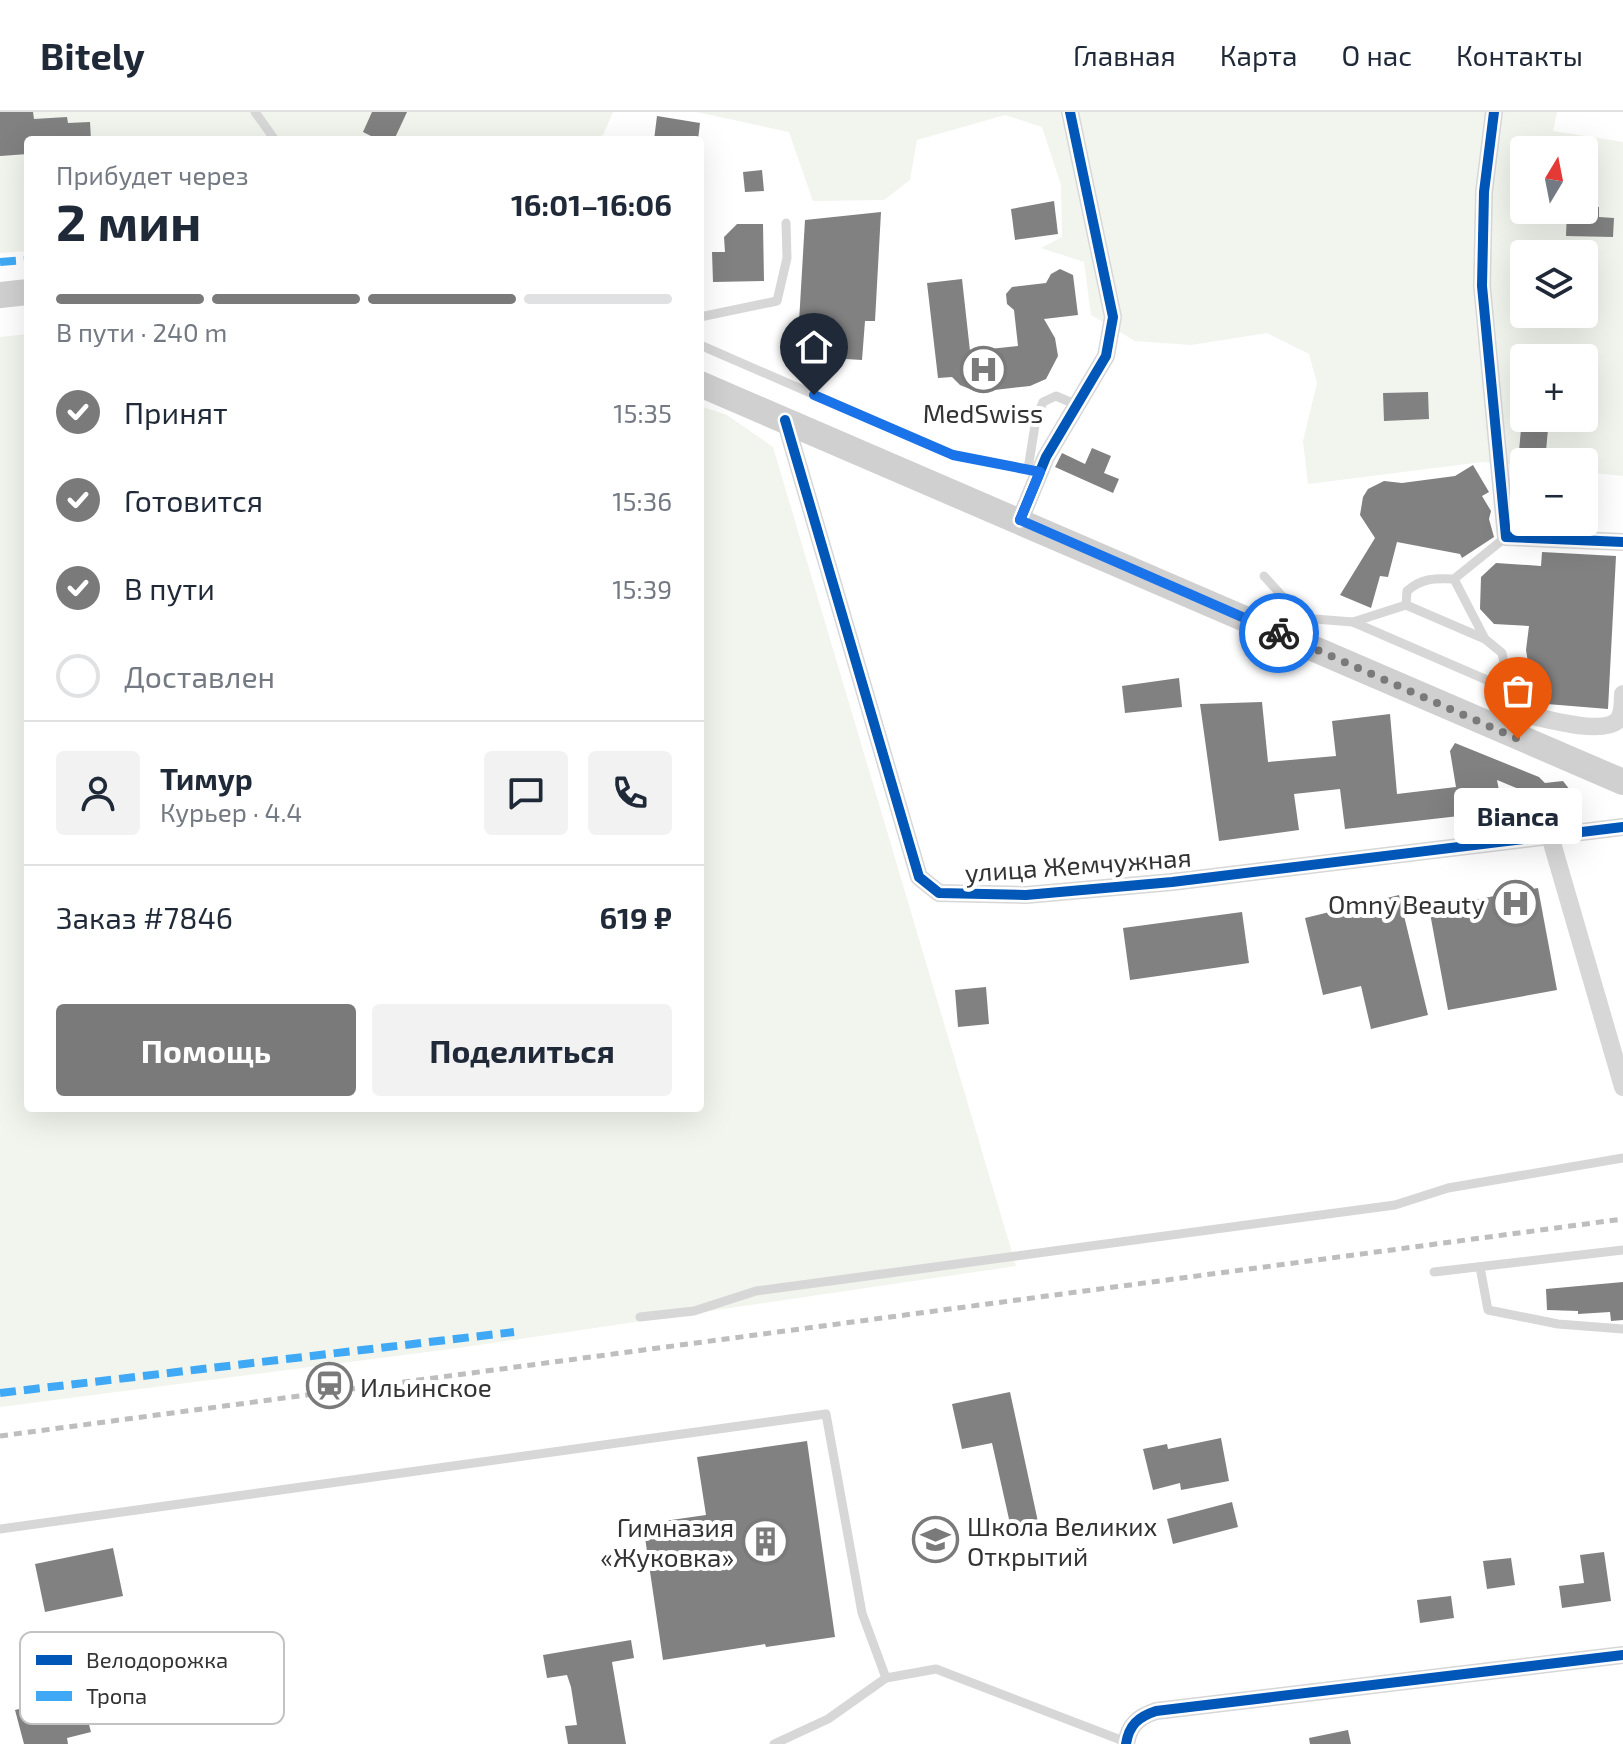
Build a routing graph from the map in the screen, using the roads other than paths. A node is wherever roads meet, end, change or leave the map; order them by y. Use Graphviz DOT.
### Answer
graph roads {
  1 [pos="255,112"];
  2 [pos="1070,112"];
  3 [pos="1494,112"];
  4 [pos="272,136"];
  5 [pos="786,223"];
  6 [pos="24,292"];
  7 [pos="0,295"];
  8 [pos="704,316"];
  9 [pos="704,347"];
  10 [pos="704,386"];
  11 [pos="1077,405"];
  12 [pos="785,420"];
  13 [pos="1034,470"];
  14 [pos="1020,520"];
  15 [pos="1506,537"];
  16 [pos="1623,542"];
  17 [pos="1264,576"];
  18 [pos="1454,579"];
  19 [pos="1406,605"];
  20 [pos="1302,618"];
  21 [pos="1353,622"];
  22 [pos="1256,623"];
  23 [pos="1485,639"];
  24 [pos="1510,690"];
  25 [pos="1623,694"];
  26 [pos="1525,714"];
  27 [pos="1541,749"];
  28 [pos="1623,782"];
  29 [pos="1623,827"];
  30 [pos="1550,836"];
  31 [pos="1623,1087"];
  32 [pos="1623,1158"];
  33 [pos="1623,1250"];
  34 [pos="1480,1267"];
  35 [pos="1434,1272"];
  36 [pos="640,1317"];
  37 [pos="1623,1329"];
  38 [pos="0,1529"];
  39 [pos="1623,1655"];
  40 [pos="886,1678"];
  41 [pos="1126,1743"];
  42 [pos="774,1744"];
  1 -- 4 [label="lane"];
  2 -- 11 [label="street"];
  3 -- 15 [label="street"];
  5 -- 8 [label="lane"];
  6 -- 7 [label="main road"];
  9 -- 13 [label="lane"];
  10 -- 12 [label="main road"];
  11 -- 13 [label="street"];
  11 -- 13 [label="lane"];
  12 -- 14 [label="main road"];
  12 -- 30 [label="street, улица Жемчужная"];
  13 -- 14 [label="street"];
  14 -- 22 [label="main road"];
  15 -- 16 [label="street"];
  15 -- 18 [label="lane"];
  17 -- 20 [label="lane"];
  18 -- 19 [label="lane"];
  18 -- 23 [label="lane"];
  19 -- 21 [label="lane"];
  19 -- 23 [label="lane"];
  20 -- 21 [label="lane"];
  20 -- 22 [label="lane"];
  21 -- 24 [label="lane"];
  22 -- 27 [label="main road"];
  23 -- 24 [label="lane"];
  24 -- 26 [label="lane"];
  25 -- 26 [label="street"];
  26 -- 27 [label="street"];
  27 -- 28 [label="main road"];
  29 -- 30 [label="street, улица Жемчужная"];
  30 -- 31 [label="street"];
  32 -- 36 [label="lane"];
  33 -- 34 [label="lane"];
  34 -- 35 [label="lane"];
  34 -- 37 [label="lane"];
  38 -- 40 [label="lane"];
  39 -- 41 [label="street"];
  40 -- 41 [label="lane"];
  40 -- 42 [label="lane"];
}
